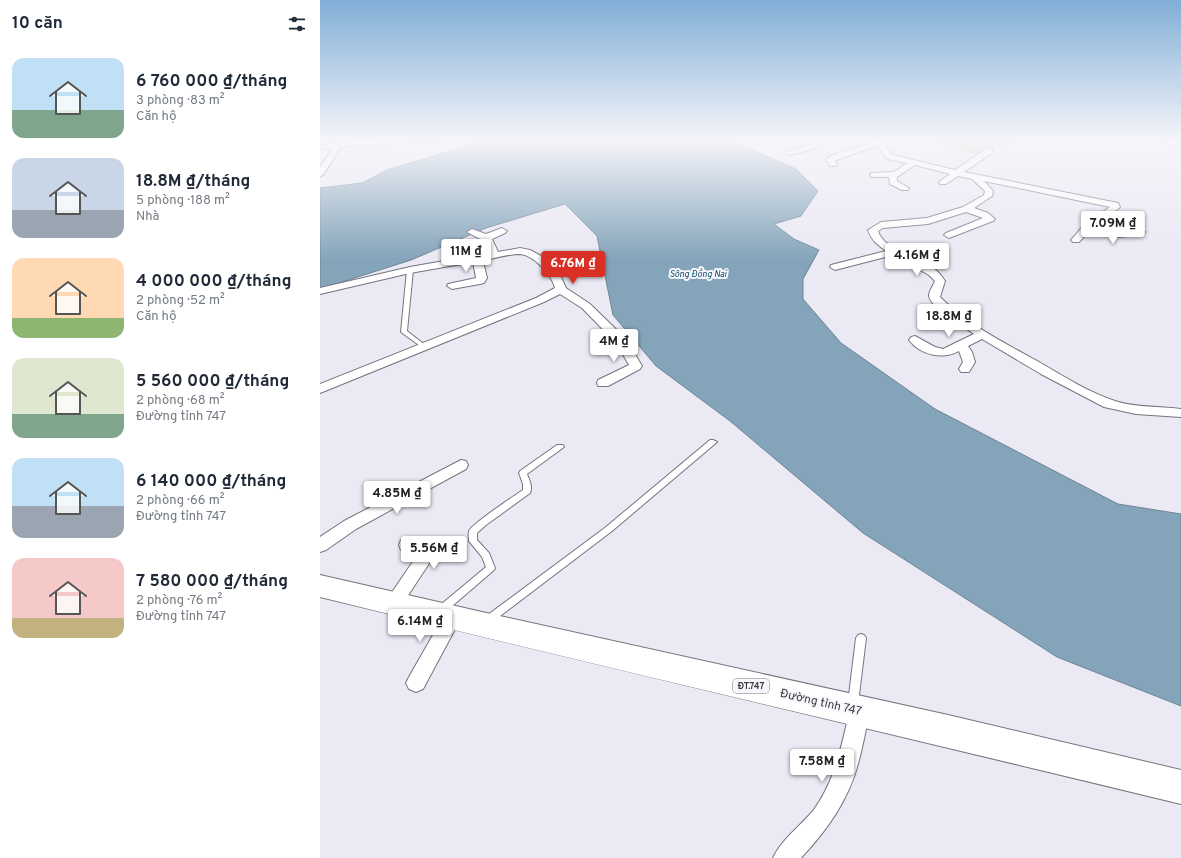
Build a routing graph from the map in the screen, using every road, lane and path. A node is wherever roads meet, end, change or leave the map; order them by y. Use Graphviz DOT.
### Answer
graph roads {
  1 [pos="893,180"];
  2 [pos="946,180"];
  3 [pos="979,180"];
  4 [pos="990,180"];
  5 [pos="943,182"];
  6 [pos="905,188"];
  7 [pos="966,209"];
  8 [pos="1088,226"];
  9 [pos="502,231"];
  10 [pos="472,232"];
  11 [pos="1140,232"];
  12 [pos="949,235"];
  13 [pos="486,238"];
  14 [pos="1076,240"];
  15 [pos="894,252"];
  16 [pos="496,255"];
  17 [pos="478,258"];
  18 [pos="835,267"];
  19 [pos="410,270"];
  20 [pos="452,286"];
  21 [pos="561,290"];
  22 [pos="320,292"];
  23 [pos="982,334"];
  24 [pos="915,340"];
  25 [pos="423,346"];
  26 [pos="960,346"];
  27 [pos="965,369"];
  28 [pos="603,383"];
  29 [pos="320,389"];
  30 [pos="1177,412"];
  31 [pos="1181,424"];
  32 [pos="713,442"];
  33 [pos="560,447"];
  34 [pos="461,465"];
  35 [pos="320,545"];
  36 [pos="407,545"];
  37 [pos="320,586"];
  38 [pos="393,604"];
  39 [pos="444,616"];
  40 [pos="482,625"];
  41 [pos="861,638"];
  42 [pos="416,683"];
  43 [pos="856,710"];
  44 [pos="1181,787"];
  45 [pos="785,858"];
  1 -- 6 [label="street"];
  2 -- 5 [label="street"];
  3 -- 7 [label="street"];
  4 -- 8 [label="street"];
  7 -- 12 [label="street"];
  7 -- 15 [label="street"];
  8 -- 11 [label="street"];
  8 -- 14 [label="street"];
  9 -- 13 [label="street"];
  10 -- 13 [label="street"];
  13 -- 16 [label="street"];
  15 -- 18 [label="street"];
  15 -- 23 [label="street"];
  16 -- 17 [label="street"];
  16 -- 21 [label="street"];
  17 -- 19 [label="street"];
  17 -- 20 [label="street"];
  19 -- 22 [label="street"];
  19 -- 25 [label="lane"];
  21 -- 25 [label="street"];
  21 -- 28 [label="street"];
  23 -- 26 [label="street"];
  23 -- 30 [label="street"];
  24 -- 26 [label="street"];
  25 -- 29 [label="street"];
  26 -- 27 [label="street"];
  30 -- 31 [label="street"];
  32 -- 40 [label="lane"];
  33 -- 39 [label="lane"];
  34 -- 35 [label="street"];
  36 -- 38 [label="street"];
  37 -- 38 [label="main road, Đường tỉnh 747 / ĐT.747"];
  38 -- 39 [label="main road, Đường tỉnh 747 / ĐT.747"];
  39 -- 40 [label="main road, Đường tỉnh 747 / ĐT.747"];
  39 -- 42 [label="street"];
  40 -- 43 [label="main road, Đường tỉnh 747 / ĐT.747"];
  41 -- 43 [label="lane"];
  43 -- 44 [label="main road, Đường tỉnh 747 / ĐT.747"];
  43 -- 45 [label="street"];
}
